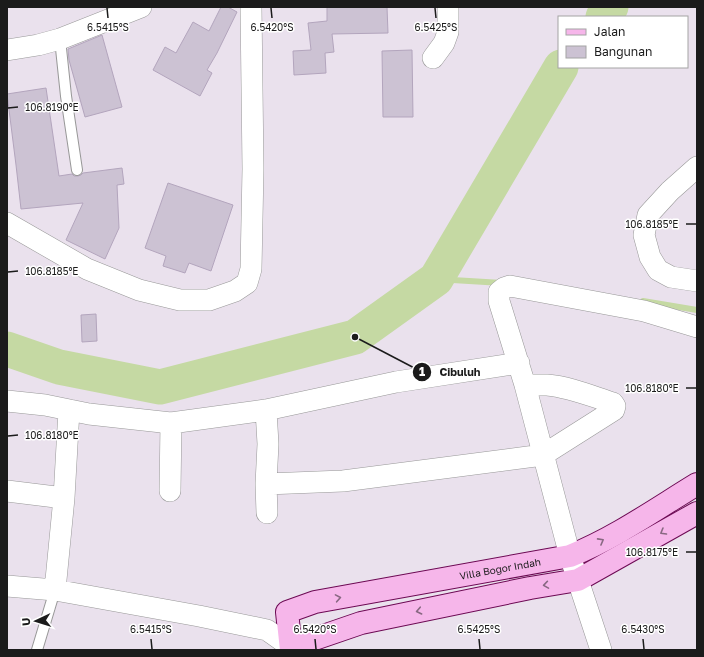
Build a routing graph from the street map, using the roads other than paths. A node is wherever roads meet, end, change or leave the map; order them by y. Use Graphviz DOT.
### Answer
graph roads {
  1 [pos="141,7"];
  2 [pos="250,7"];
  3 [pos="448,7"];
  4 [pos="60,38"];
  5 [pos="7,50"];
  6 [pos="433,58"];
  7 [pos="697,167"];
  8 [pos="77,170"];
  9 [pos="7,223"];
  10 [pos="697,282"];
  11 [pos="697,327"];
  12 [pos="519,363"];
  13 [pos="525,385"];
  14 [pos="7,401"];
  15 [pos="69,410"];
  16 [pos="266,410"];
  17 [pos="171,423"];
  18 [pos="543,455"];
  19 [pos="266,484"];
  20 [pos="697,484"];
  21 [pos="170,491"];
  22 [pos="7,492"];
  23 [pos="64,498"];
  24 [pos="267,513"];
  25 [pos="697,513"];
  26 [pos="570,556"];
  27 [pos="578,580"];
  28 [pos="7,586"];
  29 [pos="55,590"];
  30 [pos="314,602"];
  31 [pos="287,612"];
  32 [pos="267,630"];
  33 [pos="318,644"];
  34 [pos="291,648"];
  35 [pos="37,650"];
  36 [pos="601,650"];
  1 -- 4 [label="street"];
  2 -- 9 [label="street"];
  3 -- 6 [label="street"];
  4 -- 5 [label="street"];
  4 -- 8 [label="lane"];
  7 -- 10 [label="street"];
  11 -- 12 [label="street"];
  12 -- 13 [label="street"];
  12 -- 16 [label="street"];
  13 -- 18 [label="street"];
  13 -- 18 [label="street"];
  14 -- 15 [label="street"];
  15 -- 17 [label="street"];
  15 -- 23 [label="street"];
  16 -- 17 [label="street"];
  16 -- 19 [label="street"];
  17 -- 21 [label="street"];
  18 -- 19 [label="street"];
  18 -- 26 [label="street"];
  19 -- 24 [label="street"];
  26 -- 20 [label="street, Villa Bogor Indah, one-way"];
  22 -- 23 [label="street"];
  23 -- 29 [label="street"];
  25 -- 27 [label="street, one-way"];
  26 -- 27 [label="street"];
  30 -- 26 [label="street, Villa Bogor Indah, one-way"];
  27 -- 33 [label="street, one-way"];
  27 -- 36 [label="street"];
  28 -- 29 [label="street"];
  29 -- 32 [label="street"];
  29 -- 35 [label="lane"];
  30 -- 31 [label="street, Villa Bogor Indah"];
  30 -- 33 [label="street"];
  31 -- 32 [label="street"];
  31 -- 34 [label="street"];
  32 -- 34 [label="street"];
  33 -- 34 [label="street"];
}
